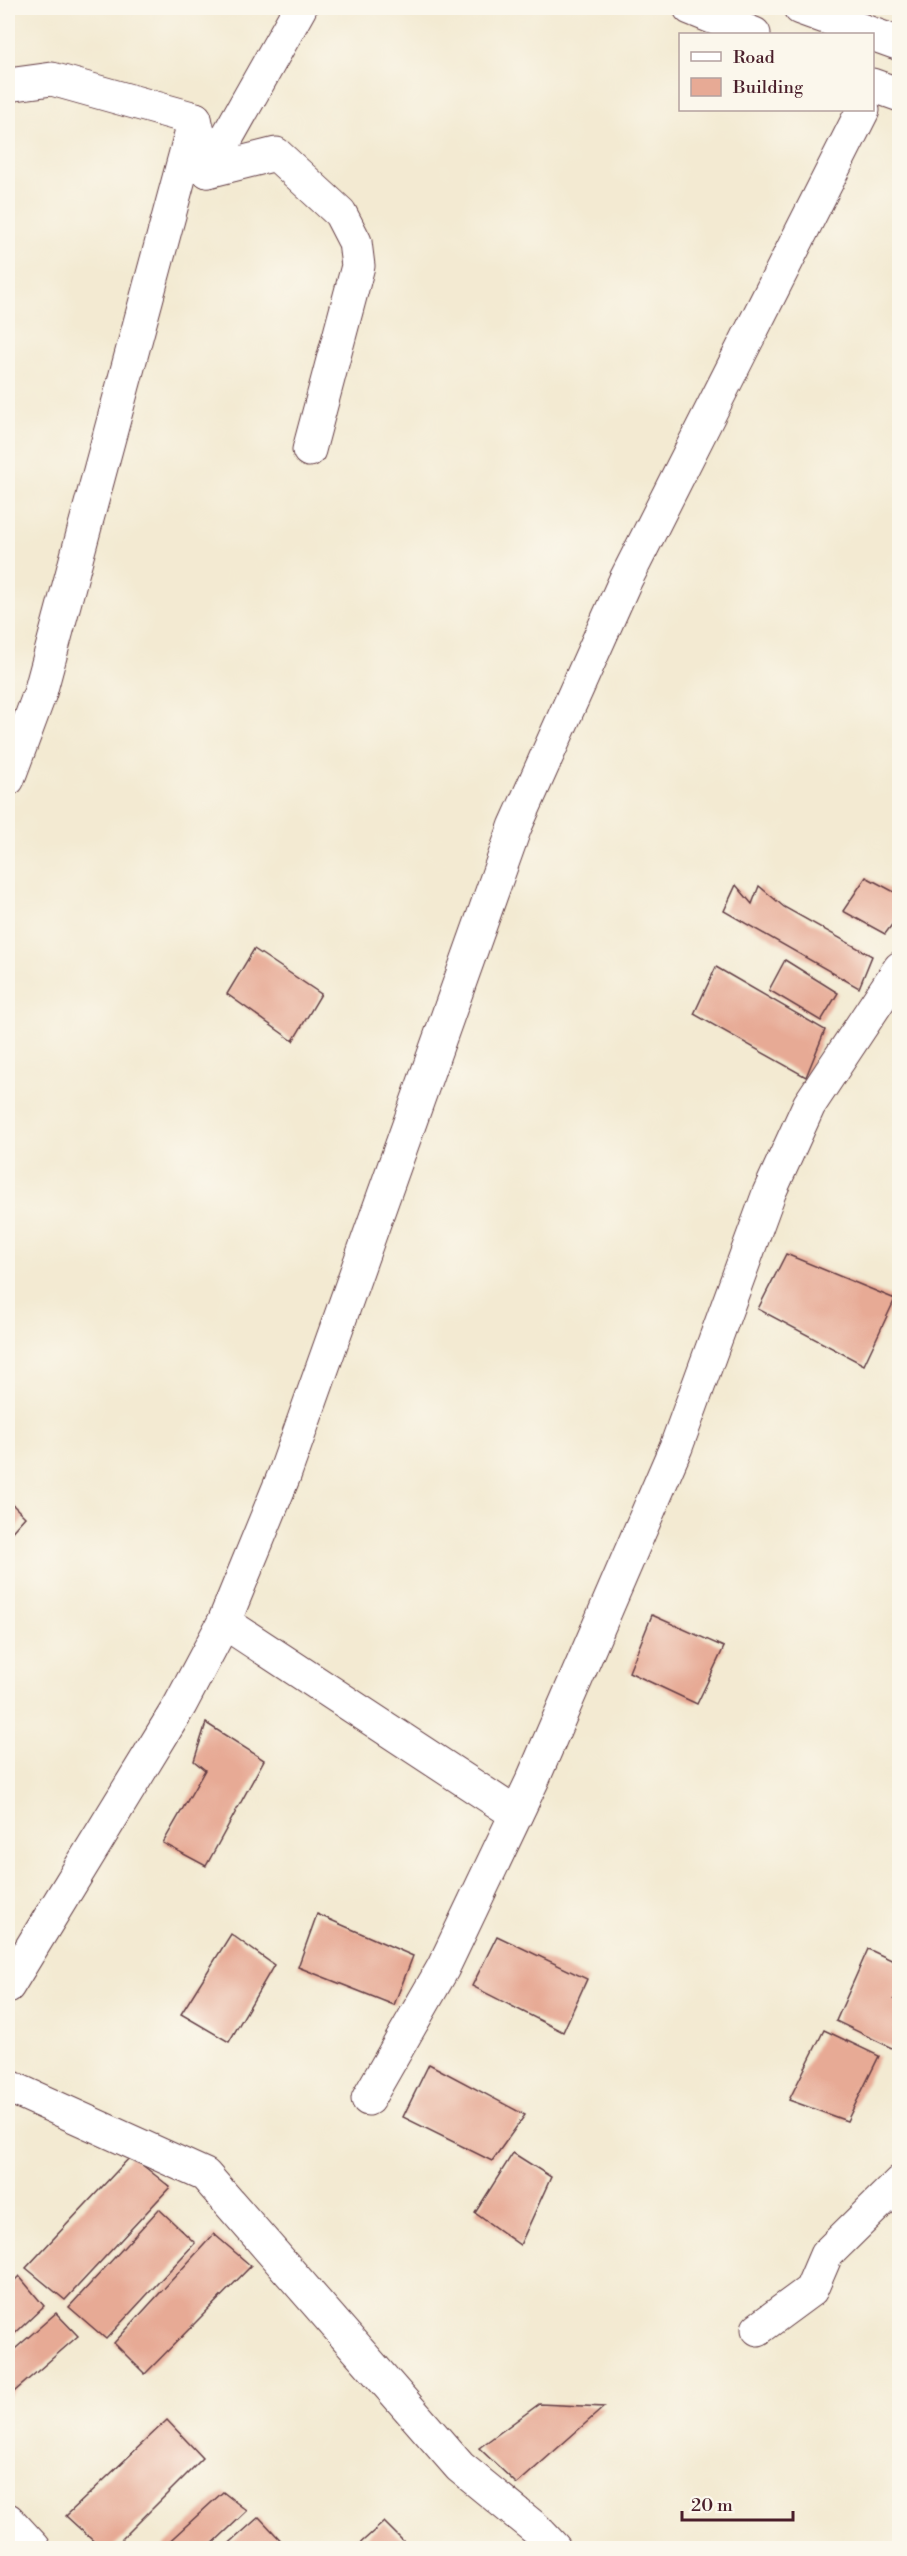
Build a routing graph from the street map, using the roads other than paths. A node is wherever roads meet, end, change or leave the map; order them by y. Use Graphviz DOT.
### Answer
graph roads {
  1 [pos="300,8"];
  2 [pos="690,8"];
  3 [pos="800,8"];
  4 [pos="752,33"];
  5 [pos="869,33"];
  6 [pos="874,35"];
  7 [pos="900,44"];
  8 [pos="8,84"];
  9 [pos="867,111"];
  10 [pos="195,119"];
  11 [pos="208,171"];
  12 [pos="309,450"];
  13 [pos="8,779"];
  14 [pos="900,968"];
  15 [pos="224,1622"];
  16 [pos="516,1814"];
  17 [pos="8,1986"];
  18 [pos="8,2086"];
  19 [pos="369,2099"];
  20 [pos="900,2182"];
  21 [pos="758,2329"];
  22 [pos="8,2520"];
  23 [pos="34,2548"];
  24 [pos="554,2548"];
  1 -- 11 [label="street"];
  2 -- 4 [label="street"];
  3 -- 5 [label="street"];
  6 -- 7 [label="street"];
  8 -- 10 [label="street"];
  9 -- 15 [label="street"];
  10 -- 11 [label="street"];
  10 -- 13 [label="street"];
  11 -- 12 [label="street"];
  14 -- 16 [label="street"];
  15 -- 16 [label="street"];
  15 -- 17 [label="street"];
  16 -- 19 [label="street"];
  18 -- 24 [label="street"];
  20 -- 21 [label="street"];
  22 -- 23 [label="street"];
}
